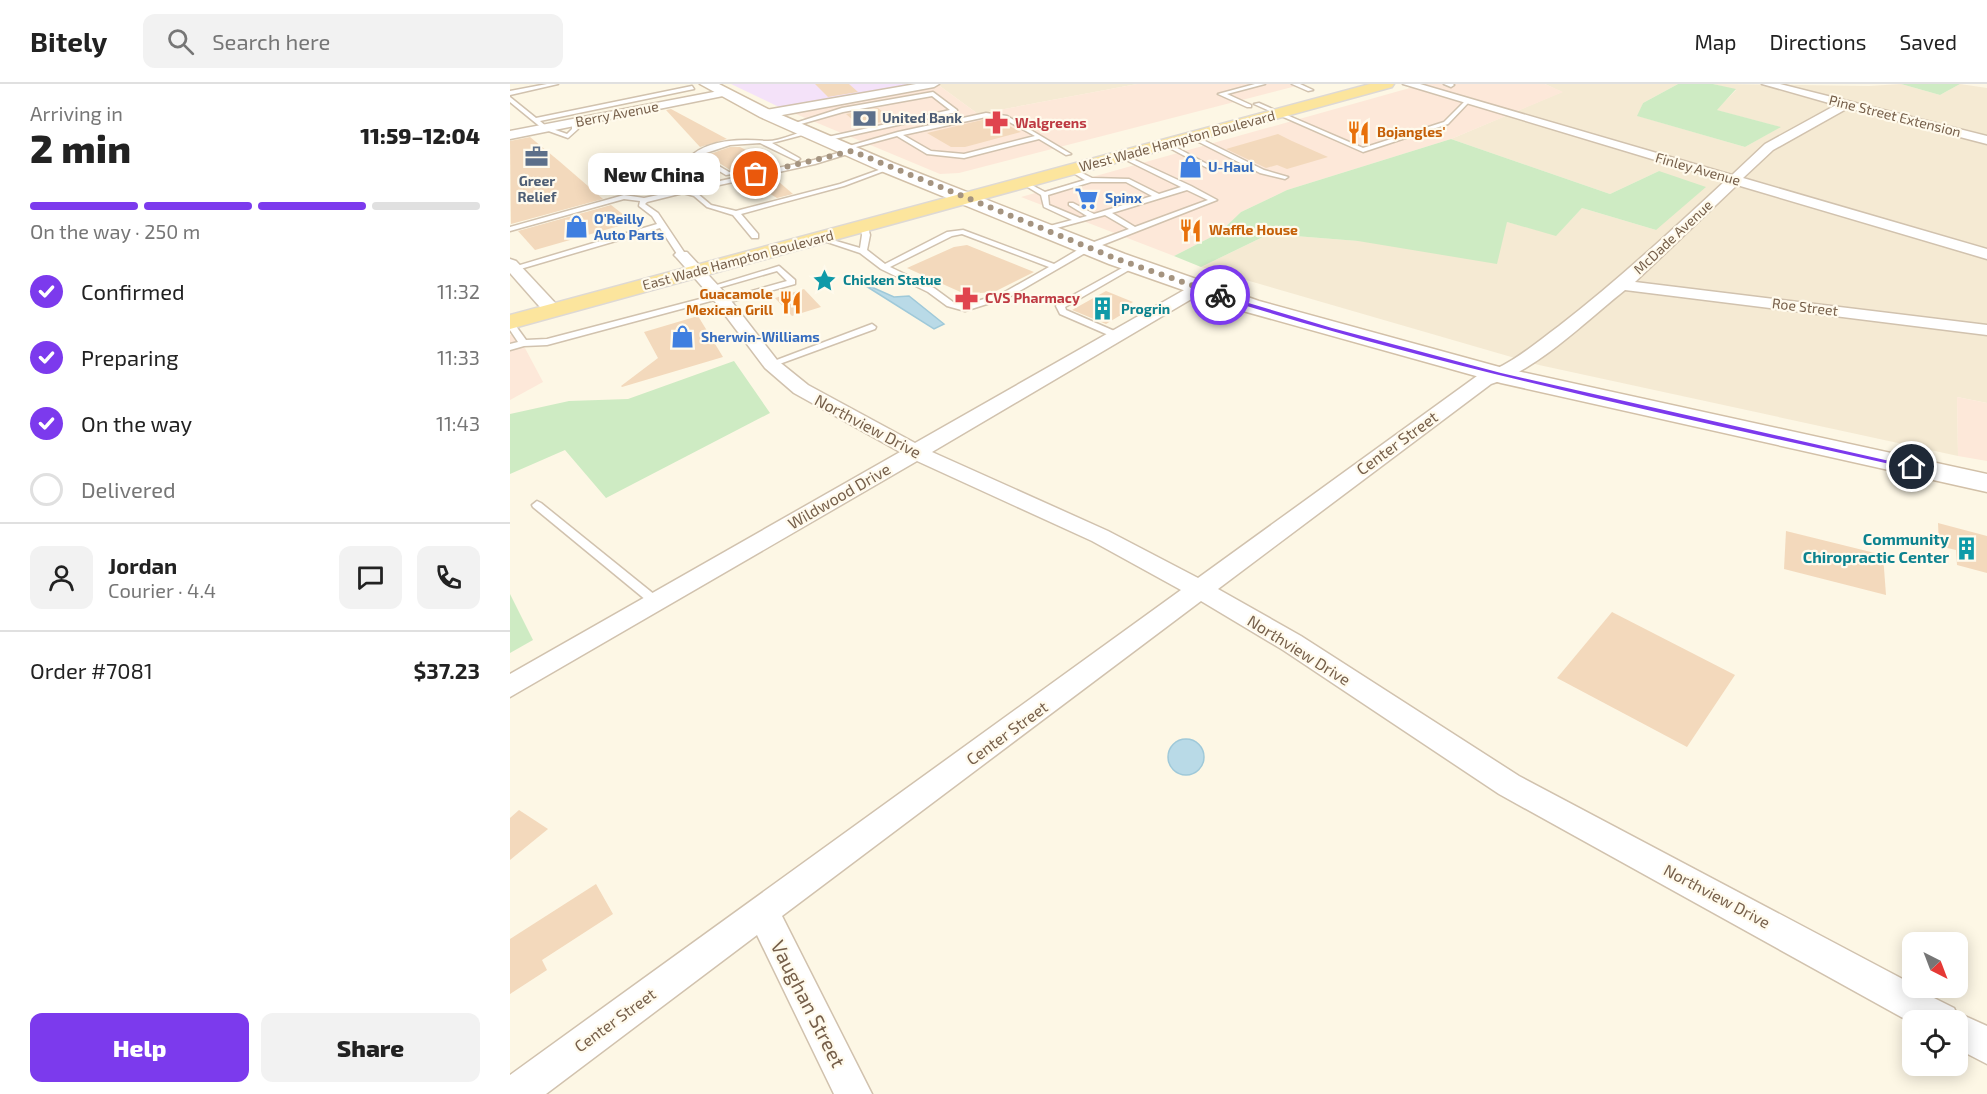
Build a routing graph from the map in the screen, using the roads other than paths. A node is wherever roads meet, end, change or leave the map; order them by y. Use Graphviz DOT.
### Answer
graph roads {
  1 [pos="555,84"];
  2 [pos="683,84"];
  3 [pos="1262,84"];
  4 [pos="1334,84"];
  5 [pos="1387,84"];
  6 [pos="1408,84"];
  7 [pos="1767,84"];
  8 [pos="708,87"];
  9 [pos="1303,87"];
  10 [pos="934,89"];
  11 [pos="510,95"];
  12 [pos="899,100"];
  13 [pos="1467,101"];
  14 [pos="1847,104"];
  15 [pos="1253,105"];
  16 [pos="906,106"];
  17 [pos="912,112"];
  18 [pos="766,114"];
  19 [pos="1279,114"];
  20 [pos="919,118"];
  21 [pos="540,124"];
  22 [pos="898,134"];
  23 [pos="510,135"];
  24 [pos="1040,137"];
  25 [pos="824,139"];
  26 [pos="1987,140"];
  27 [pos="766,142"];
  28 [pos="1166,144"];
  29 [pos="1196,145"];
  30 [pos="1211,146"];
  31 [pos="1184,153"];
  32 [pos="1122,156"];
  33 [pos="889,168"];
  34 [pos="1074,169"];
  35 [pos="1215,170"];
  36 [pos="1146,174"];
  37 [pos="663,177"];
  38 [pos="1285,177"];
  39 [pos="1735,179"];
  40 [pos="1091,180"];
  41 [pos="1103,180"];
  42 [pos="1127,180"];
  43 [pos="1024,183"];
  44 [pos="1112,185"];
  45 [pos="1165,187"];
  46 [pos="939,188"];
  47 [pos="1189,188"];
  48 [pos="680,190"];
  49 [pos="1096,190"];
  50 [pos="1174,192"];
  51 [pos="1048,193"];
  52 [pos="1129,194"];
  53 [pos="1158,196"];
  54 [pos="1062,198"];
  55 [pos="966,199"];
  56 [pos="1112,199"];
  57 [pos="644,200"];
  58 [pos="1142,201"];
  59 [pos="1071,204"];
  60 [pos="1125,207"];
  61 [pos="736,213"];
  62 [pos="1106,213"];
  63 [pos="1091,215"];
  64 [pos="1078,220"];
  65 [pos="662,225"];
  66 [pos="864,226"];
  67 [pos="510,230"];
  68 [pos="1045,230"];
  69 [pos="1135,230"];
  70 [pos="755,236"];
  71 [pos="819,238"];
  72 [pos="1089,248"];
  73 [pos="863,251"];
  74 [pos="1987,254"];
  75 [pos="1133,264"];
  76 [pos="512,266"];
  77 [pos="884,267"];
  78 [pos="1056,267"];
  79 [pos="604,276"];
  80 [pos="706,283"];
  81 [pos="1622,285"];
  82 [pos="560,287"];
  83 [pos="1199,288"];
  84 [pos="538,293"];
  85 [pos="510,300"];
  86 [pos="552,310"];
  87 [pos="510,323"];
  88 [pos="872,327"];
  89 [pos="1987,330"];
  90 [pos="1116,335"];
  91 [pos="523,344"];
  92 [pos="510,347"];
  93 [pos="771,364"];
  94 [pos="1500,375"];
  95 [pos="915,452"];
  96 [pos="1987,483"];
  97 [pos="537,505"];
  98 [pos="1199,589"];
  99 [pos="656,602"];
  100 [pos="510,687"];
  101 [pos="763,913"];
  102 [pos="1924,1010"];
  103 [pos="1968,1035"];
  104 [pos="1987,1046"];
  105 [pos="514,1094"];
  106 [pos="853,1094"];
  1 -- 11 [label="lane"];
  2 -- 8 [label="lane"];
  3 -- 15 [label="lane"];
  4 -- 9 [label="main road, West Wade Hampton Boulevard"];
  5 -- 19 [label="main road, West Wade Hampton Boulevard"];
  6 -- 13 [label="street, Finley Avenue"];
  7 -- 14 [label="street, Pine Street Extension"];
  8 -- 18 [label="main road"];
  8 -- 21 [label="lane"];
  8 -- 21 [label="street, Berry Avenue"];
  9 -- 15 [label="main road, West Wade Hampton Boulevard"];
  10 -- 12 [label="lane"];
  10 -- 18 [label="street"];
  10 -- 20 [label="lane"];
  11 -- 21 [label="lane"];
  12 -- 16 [label="lane"];
  12 -- 25 [label="lane"];
  13 -- 19 [label="lane"];
  13 -- 39 [label="street, Finley Avenue"];
  14 -- 26 [label="street, Pine Street Extension"];
  14 -- 39 [label="street, McDade Avenue"];
  15 -- 19 [label="lane"];
  15 -- 34 [label="main road, West Wade Hampton Boulevard"];
  17 -- 20 [label="lane"];
  18 -- 25 [label="main road"];
  19 -- 29 [label="main road, West Wade Hampton Boulevard"];
  20 -- 25 [label="lane"];
  21 -- 23 [label="street, Berry Avenue"];
  22 -- 24 [label="lane"];
  22 -- 24 [label="lane"];
  22 -- 25 [label="lane"];
  24 -- 34 [label="lane"];
  25 -- 27 [label="lane"];
  25 -- 33 [label="main road"];
  25 -- 48 [label="lane"];
  27 -- 27 [label="lane"];
  28 -- 29 [label="main road, West Wade Hampton Boulevard"];
  28 -- 31 [label="lane"];
  28 -- 32 [label="main road, West Wade Hampton Boulevard"];
  29 -- 30 [label="lane"];
  29 -- 30 [label="lane"];
  29 -- 31 [label="lane"];
  30 -- 38 [label="lane"];
  31 -- 35 [label="lane"];
  32 -- 34 [label="main road, West Wade Hampton Boulevard"];
  32 -- 36 [label="lane"];
  33 -- 46 [label="main road"];
  33 -- 61 [label="lane"];
  34 -- 40 [label="lane"];
  34 -- 40 [label="lane"];
  34 -- 43 [label="main road, West Wade Hampton Boulevard"];
  34 -- 46 [label="main road, West Wade Hampton Boulevard"];
  34 -- 49 [label="lane"];
  34 -- 51 [label="lane"];
  36 -- 42 [label="lane"];
  36 -- 47 [label="lane"];
  37 -- 48 [label="lane"];
  39 -- 74 [label="street, Finley Avenue"];
  39 -- 81 [label="street, McDade Avenue"];
  40 -- 41 [label="lane"];
  41 -- 42 [label="lane"];
  41 -- 44 [label="lane"];
  42 -- 53 [label="lane"];
  43 -- 51 [label="lane"];
  43 -- 55 [label="main road, West Wade Hampton Boulevard"];
  45 -- 50 [label="lane"];
  46 -- 55 [label="main road"];
  46 -- 70 [label="main road, East Wade Hampton Boulevard"];
  47 -- 50 [label="lane"];
  47 -- 69 [label="lane"];
  48 -- 57 [label="lane"];
  48 -- 61 [label="lane"];
  50 -- 53 [label="lane"];
  51 -- 54 [label="lane"];
  51 -- 64 [label="lane"];
  52 -- 58 [label="lane"];
  53 -- 58 [label="lane"];
  55 -- 66 [label="main road, East Wade Hampton Boulevard"];
  55 -- 68 [label="main road"];
  56 -- 60 [label="lane"];
  57 -- 65 [label="lane"];
  57 -- 67 [label="lane"];
  58 -- 60 [label="lane"];
  59 -- 63 [label="lane"];
  60 -- 62 [label="lane"];
  61 -- 70 [label="lane"];
  62 -- 63 [label="lane"];
  62 -- 69 [label="lane"];
  63 -- 64 [label="lane"];
  64 -- 68 [label="lane"];
  65 -- 76 [label="lane"];
  65 -- 80 [label="lane"];
  66 -- 71 [label="main road, East Wade Hampton Boulevard"];
  66 -- 73 [label="lane"];
  68 -- 72 [label="main road"];
  69 -- 72 [label="lane"];
  70 -- 80 [label="main road, East Wade Hampton Boulevard"];
  71 -- 73 [label="lane"];
  71 -- 80 [label="main road, East Wade Hampton Boulevard"];
  72 -- 75 [label="main road"];
  72 -- 78 [label="lane"];
  73 -- 77 [label="lane"];
  75 -- 83 [label="main road"];
  75 -- 90 [label="lane"];
  76 -- 84 [label="street"];
  77 -- 78 [label="lane"];
  77 -- 78 [label="lane"];
  79 -- 80 [label="main road, East Wade Hampton Boulevard"];
  80 -- 80 [label="lane"];
  80 -- 86 [label="main road, East Wade Hampton Boulevard"];
  80 -- 91 [label="lane"];
  80 -- 93 [label="street, Northview Drive"];
  81 -- 89 [label="street, Roe Street"];
  81 -- 94 [label="street, McDade Avenue"];
  82 -- 84 [label="main road"];
  83 -- 90 [label="street, Wildwood Drive"];
  83 -- 94 [label="main road"];
  84 -- 85 [label="main road"];
  84 -- 86 [label="street"];
  86 -- 87 [label="main road, East Wade Hampton Boulevard"];
  87 -- 91 [label="lane"];
  88 -- 93 [label="lane"];
  90 -- 95 [label="street, Wildwood Drive"];
  91 -- 92 [label="lane"];
  93 -- 95 [label="street, Northview Drive"];
  94 -- 96 [label="main road"];
  94 -- 98 [label="street, Center Street"];
  95 -- 98 [label="street, Northview Drive"];
  95 -- 99 [label="street, Wildwood Drive"];
  97 -- 99 [label="lane"];
  98 -- 101 [label="street, Center Street"];
  98 -- 102 [label="street, Northview Drive"];
  99 -- 100 [label="street, Wildwood Drive"];
  101 -- 105 [label="street, Center Street"];
  101 -- 106 [label="street, Vaughan Street"];
  103 -- 104 [label="street"];
}
